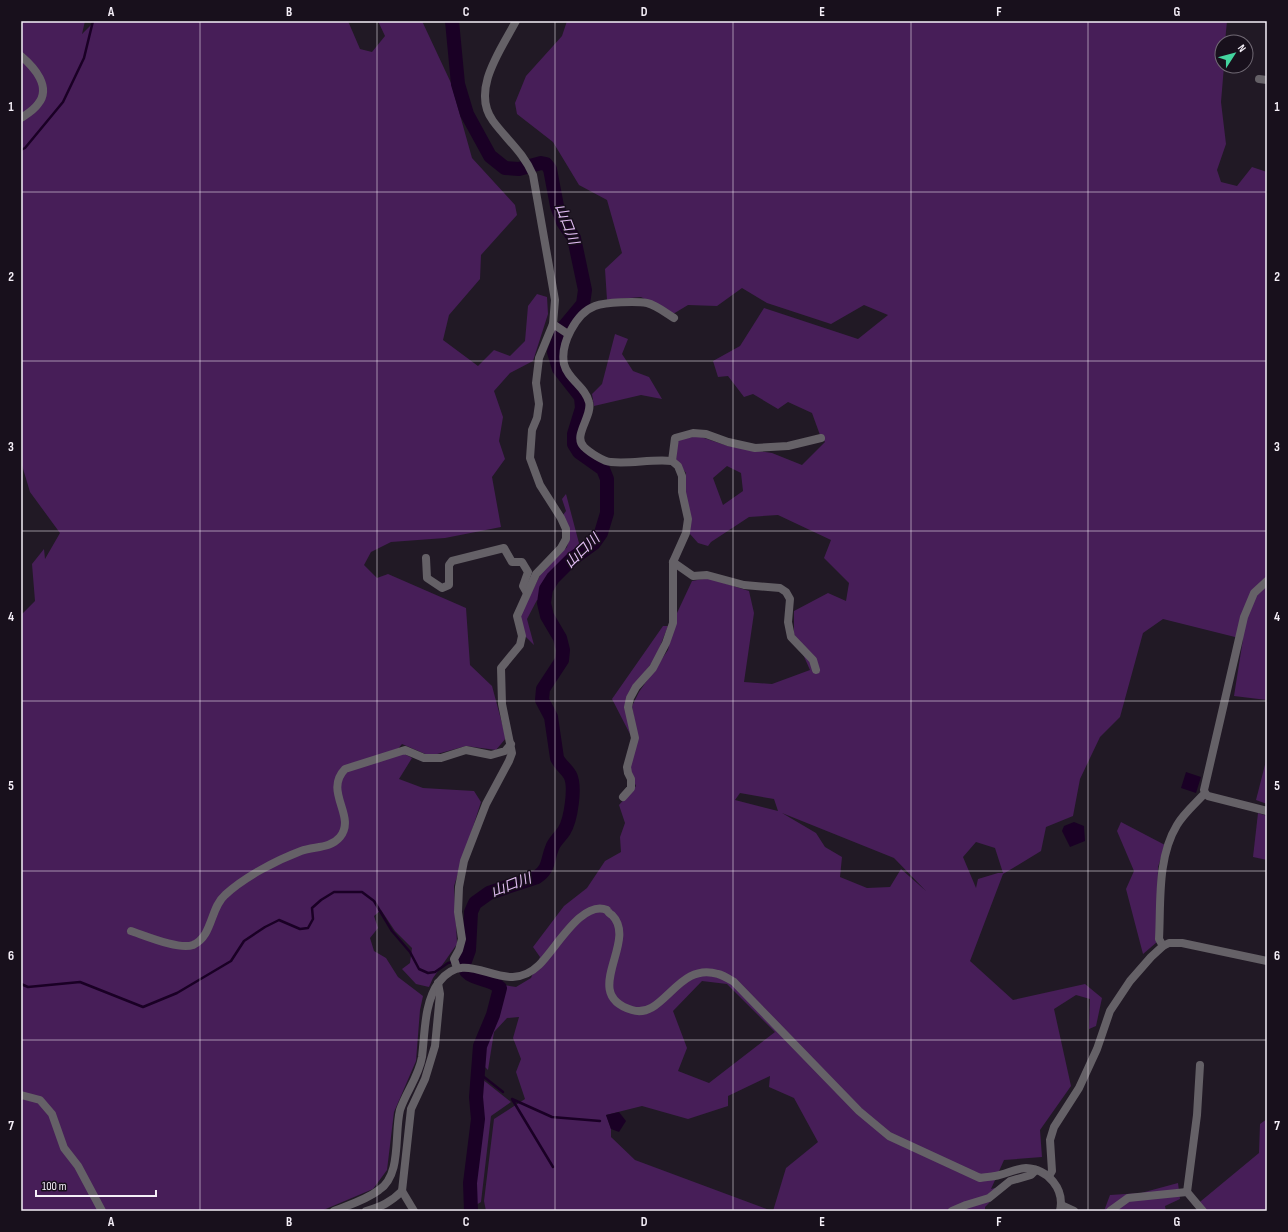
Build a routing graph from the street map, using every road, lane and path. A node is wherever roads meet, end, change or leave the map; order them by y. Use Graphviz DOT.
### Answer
graph roads {
  1 [pos="516,21"];
  2 [pos="21,56"];
  3 [pos="21,118"];
  4 [pos="674,318"];
  5 [pos="553,324"];
  6 [pos="568,334"];
  7 [pos="821,438"];
  8 [pos="672,460"];
  9 [pos="426,558"];
  10 [pos="673,562"];
  11 [pos="1267,580"];
  12 [pos="527,593"];
  13 [pos="816,670"];
  14 [pos="511,744"];
  15 [pos="1205,793"];
  16 [pos="623,797"];
  17 [pos="1267,811"];
  18 [pos="131,932"];
  19 [pos="1163,946"];
  20 [pos="1267,961"];
  21 [pos="455,964"];
  22 [pos="438,983"];
  23 [pos="1200,1065"];
  24 [pos="21,1095"];
  25 [pos="1036,1170"];
  26 [pos="1049,1176"];
  27 [pos="402,1192"];
  28 [pos="1187,1192"];
  29 [pos="1061,1208"];
  30 [pos="102,1211"];
  31 [pos="334,1211"];
  32 [pos="366,1211"];
  33 [pos="414,1211"];
  34 [pos="952,1211"];
  35 [pos="1074,1211"];
  36 [pos="1110,1211"];
  37 [pos="1203,1211"];
  1 -- 5 [label="street"];
  2 -- 3 [label="street"];
  4 -- 6 [label="street"];
  5 -- 6 [label="street"];
  5 -- 12 [label="street"];
  6 -- 8 [label="street"];
  7 -- 8 [label="street"];
  8 -- 10 [label="street"];
  9 -- 12 [label="street"];
  10 -- 13 [label="street"];
  10 -- 16 [label="street"];
  11 -- 15 [label="street"];
  12 -- 14 [label="street"];
  14 -- 18 [label="street"];
  14 -- 21 [label="street"];
  15 -- 17 [label="street"];
  15 -- 19 [label="street"];
  19 -- 20 [label="street"];
  19 -- 26 [label="street"];
  21 -- 22 [label="street"];
  21 -- 25 [label="street"];
  22 -- 27 [label="street"];
  22 -- 31 [label="street"];
  23 -- 28 [label="street"];
  24 -- 30 [label="street"];
  25 -- 26 [label="street"];
  25 -- 34 [label="street"];
  26 -- 29 [label="street"];
  27 -- 32 [label="street"];
  27 -- 33 [label="street"];
  28 -- 36 [label="street"];
  28 -- 37 [label="street"];
  29 -- 35 [label="street"];
}
